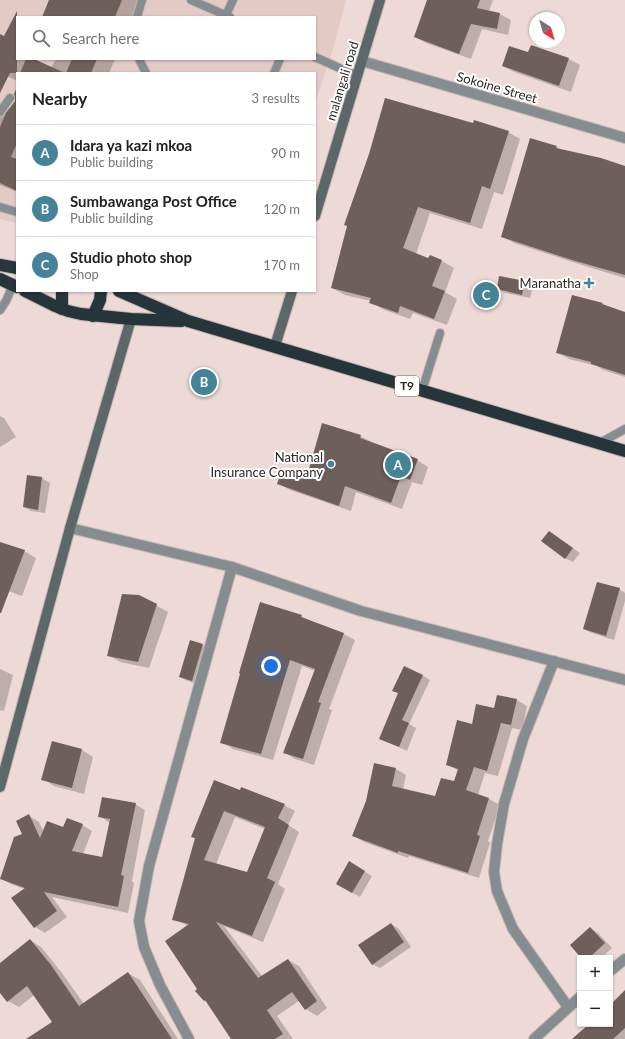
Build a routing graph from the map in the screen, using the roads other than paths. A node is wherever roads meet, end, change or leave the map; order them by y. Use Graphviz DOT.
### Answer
graph roads {
  1 [pos="142,0"];
  2 [pos="191,0"];
  3 [pos="232,0"];
  4 [pos="380,0"];
  5 [pos="137,16"];
  6 [pos="228,16"];
  7 [pos="316,57"];
  8 [pos="140,60"];
  9 [pos="280,60"];
  10 [pos="362,61"];
  11 [pos="146,72"];
  12 [pos="274,72"];
  13 [pos="357,76"];
  14 [pos="10,98"];
  15 [pos="0,112"];
  16 [pos="625,138"];
  17 [pos="0,207"];
  18 [pos="16,212"];
  19 [pos="316,213"];
  20 [pos="0,265"];
  21 [pos="16,268"];
  22 [pos="0,279"];
  23 [pos="15,286"];
  24 [pos="27,292"];
  25 [pos="62,292"];
  26 [pos="101,292"];
  27 [pos="121,292"];
  28 [pos="292,292"];
  29 [pos="62,309"];
  30 [pos="0,310"];
  31 [pos="93,316"];
  32 [pos="131,319"];
  33 [pos="188,322"];
  34 [pos="440,333"];
  35 [pos="275,346"];
  36 [pos="422,391"];
  37 [pos="625,429"];
  38 [pos="598,444"];
  39 [pos="625,451"];
  40 [pos="70,528"];
  41 [pos="232,567"];
  42 [pos="554,661"];
  43 [pos="625,680"];
  44 [pos="0,787"];
  45 [pos="625,959"];
  46 [pos="613,969"];
  47 [pos="577,1000"];
  48 [pos="568,1007"];
  49 [pos="189,1039"];
  50 [pos="534,1039"];
  1 -- 5 [label="lane"];
  2 -- 6 [label="lane"];
  3 -- 6 [label="lane"];
  4 -- 10 [label="street, malangali road"];
  7 -- 13 [label="lane"];
  8 -- 11 [label="lane"];
  9 -- 12 [label="lane"];
  10 -- 13 [label="street, malangali road"];
  10 -- 16 [label="street, Sokoine Street"];
  13 -- 19 [label="street, malangali road"];
  14 -- 15 [label="lane"];
  17 -- 18 [label="lane"];
  20 -- 21 [label="highway"];
  22 -- 23 [label="highway"];
  23 -- 30 [label="lane"];
  24 -- 29 [label="highway, T9"];
  25 -- 29 [label="highway"];
  26 -- 31 [label="highway"];
  27 -- 33 [label="highway, T9"];
  28 -- 35 [label="street"];
  29 -- 31 [label="highway, T9"];
  31 -- 32 [label="highway, T9"];
  32 -- 33 [label="highway, T9"];
  32 -- 40 [label="street"];
  33 -- 35 [label="highway, T9"];
  34 -- 36 [label="lane"];
  35 -- 36 [label="highway, T9"];
  36 -- 38 [label="highway, T9"];
  37 -- 38 [label="lane"];
  38 -- 39 [label="highway, T9"];
  40 -- 41 [label="street"];
  40 -- 44 [label="street"];
  41 -- 42 [label="street"];
  41 -- 49 [label="street"];
  42 -- 43 [label="street"];
  42 -- 48 [label="street"];
  45 -- 46 [label="street"];
  47 -- 48 [label="street"];
  48 -- 50 [label="street"];
}
